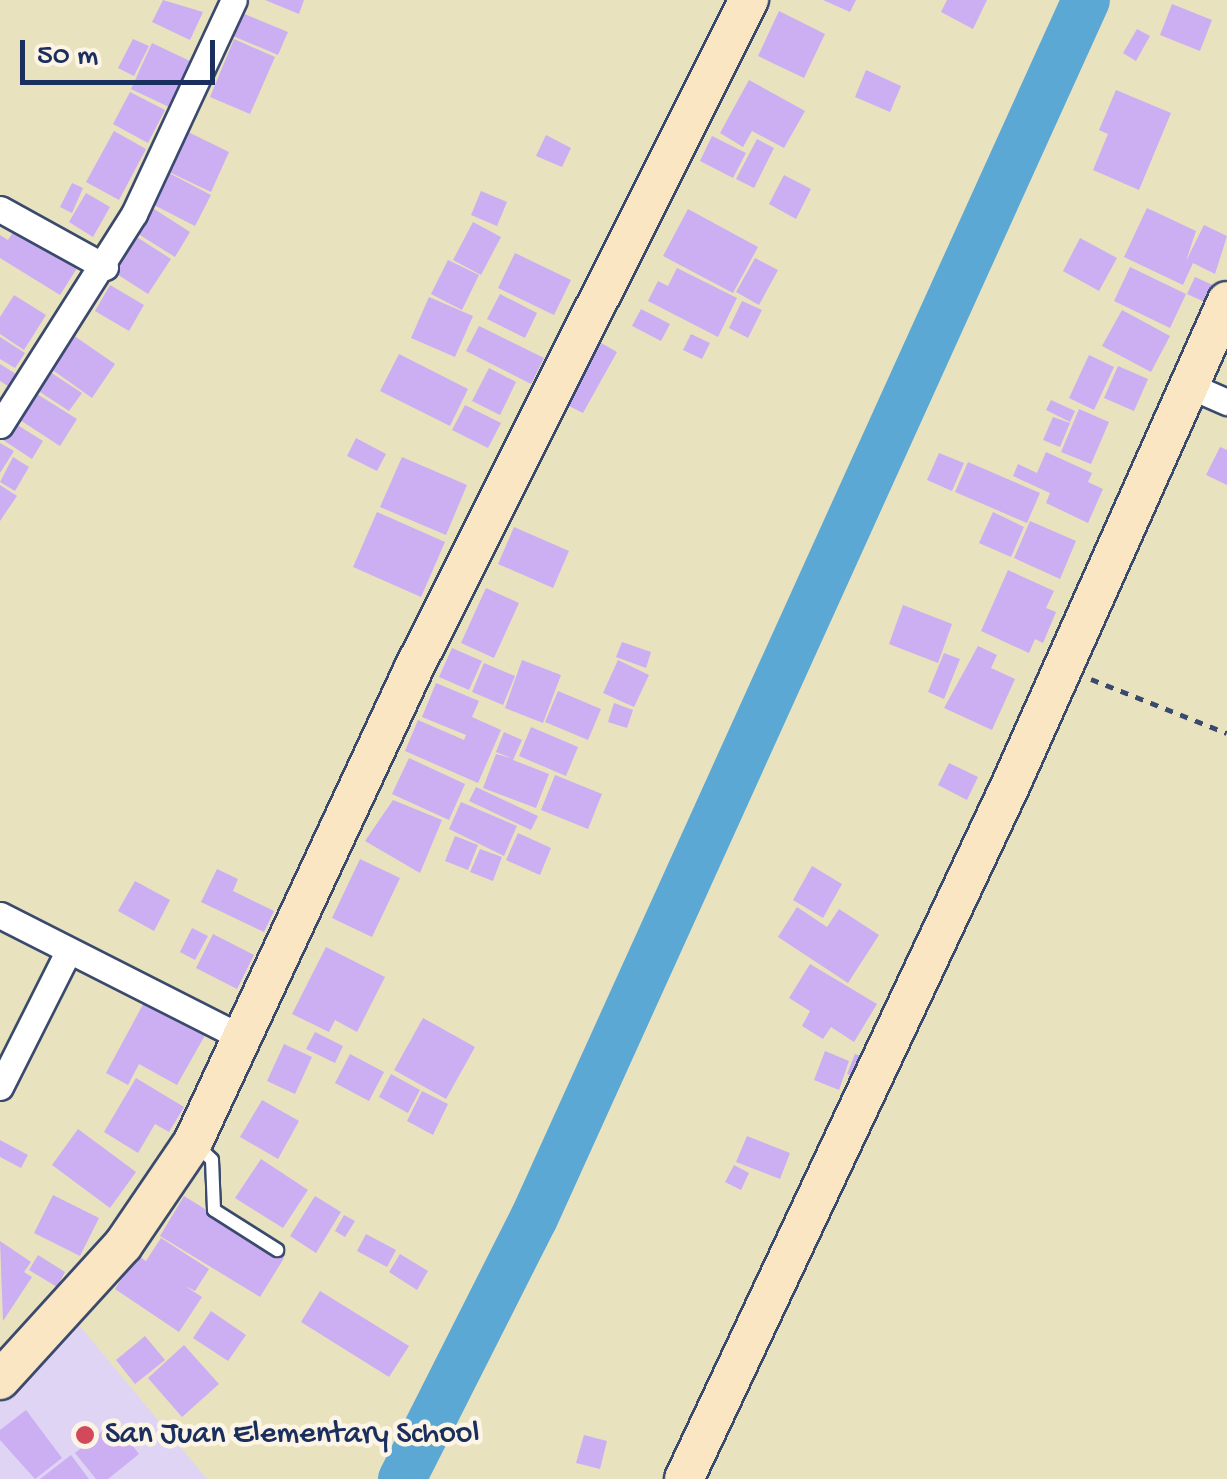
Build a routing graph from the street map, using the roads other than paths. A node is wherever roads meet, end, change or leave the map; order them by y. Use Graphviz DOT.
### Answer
graph roads {
  1 [pos="234,0"];
  2 [pos="749,0"];
  3 [pos="0,209"];
  4 [pos="105,267"];
  5 [pos="1227,300"];
  6 [pos="1188,385"];
  7 [pos="1227,402"];
  8 [pos="0,425"];
  9 [pos="0,915"];
  10 [pos="68,952"];
  11 [pos="240,1037"];
  12 [pos="0,1087"];
  13 [pos="193,1142"];
  14 [pos="277,1250"];
  15 [pos="0,1380"];
  16 [pos="684,1479"];
  1 -- 4 [label="street"];
  2 -- 11 [label="main road"];
  3 -- 4 [label="street"];
  4 -- 8 [label="street"];
  5 -- 6 [label="main road"];
  6 -- 7 [label="street"];
  6 -- 16 [label="main road"];
  9 -- 10 [label="street"];
  10 -- 11 [label="street"];
  10 -- 12 [label="street"];
  11 -- 13 [label="main road"];
  13 -- 14 [label="lane"];
  13 -- 15 [label="main road"];
}
